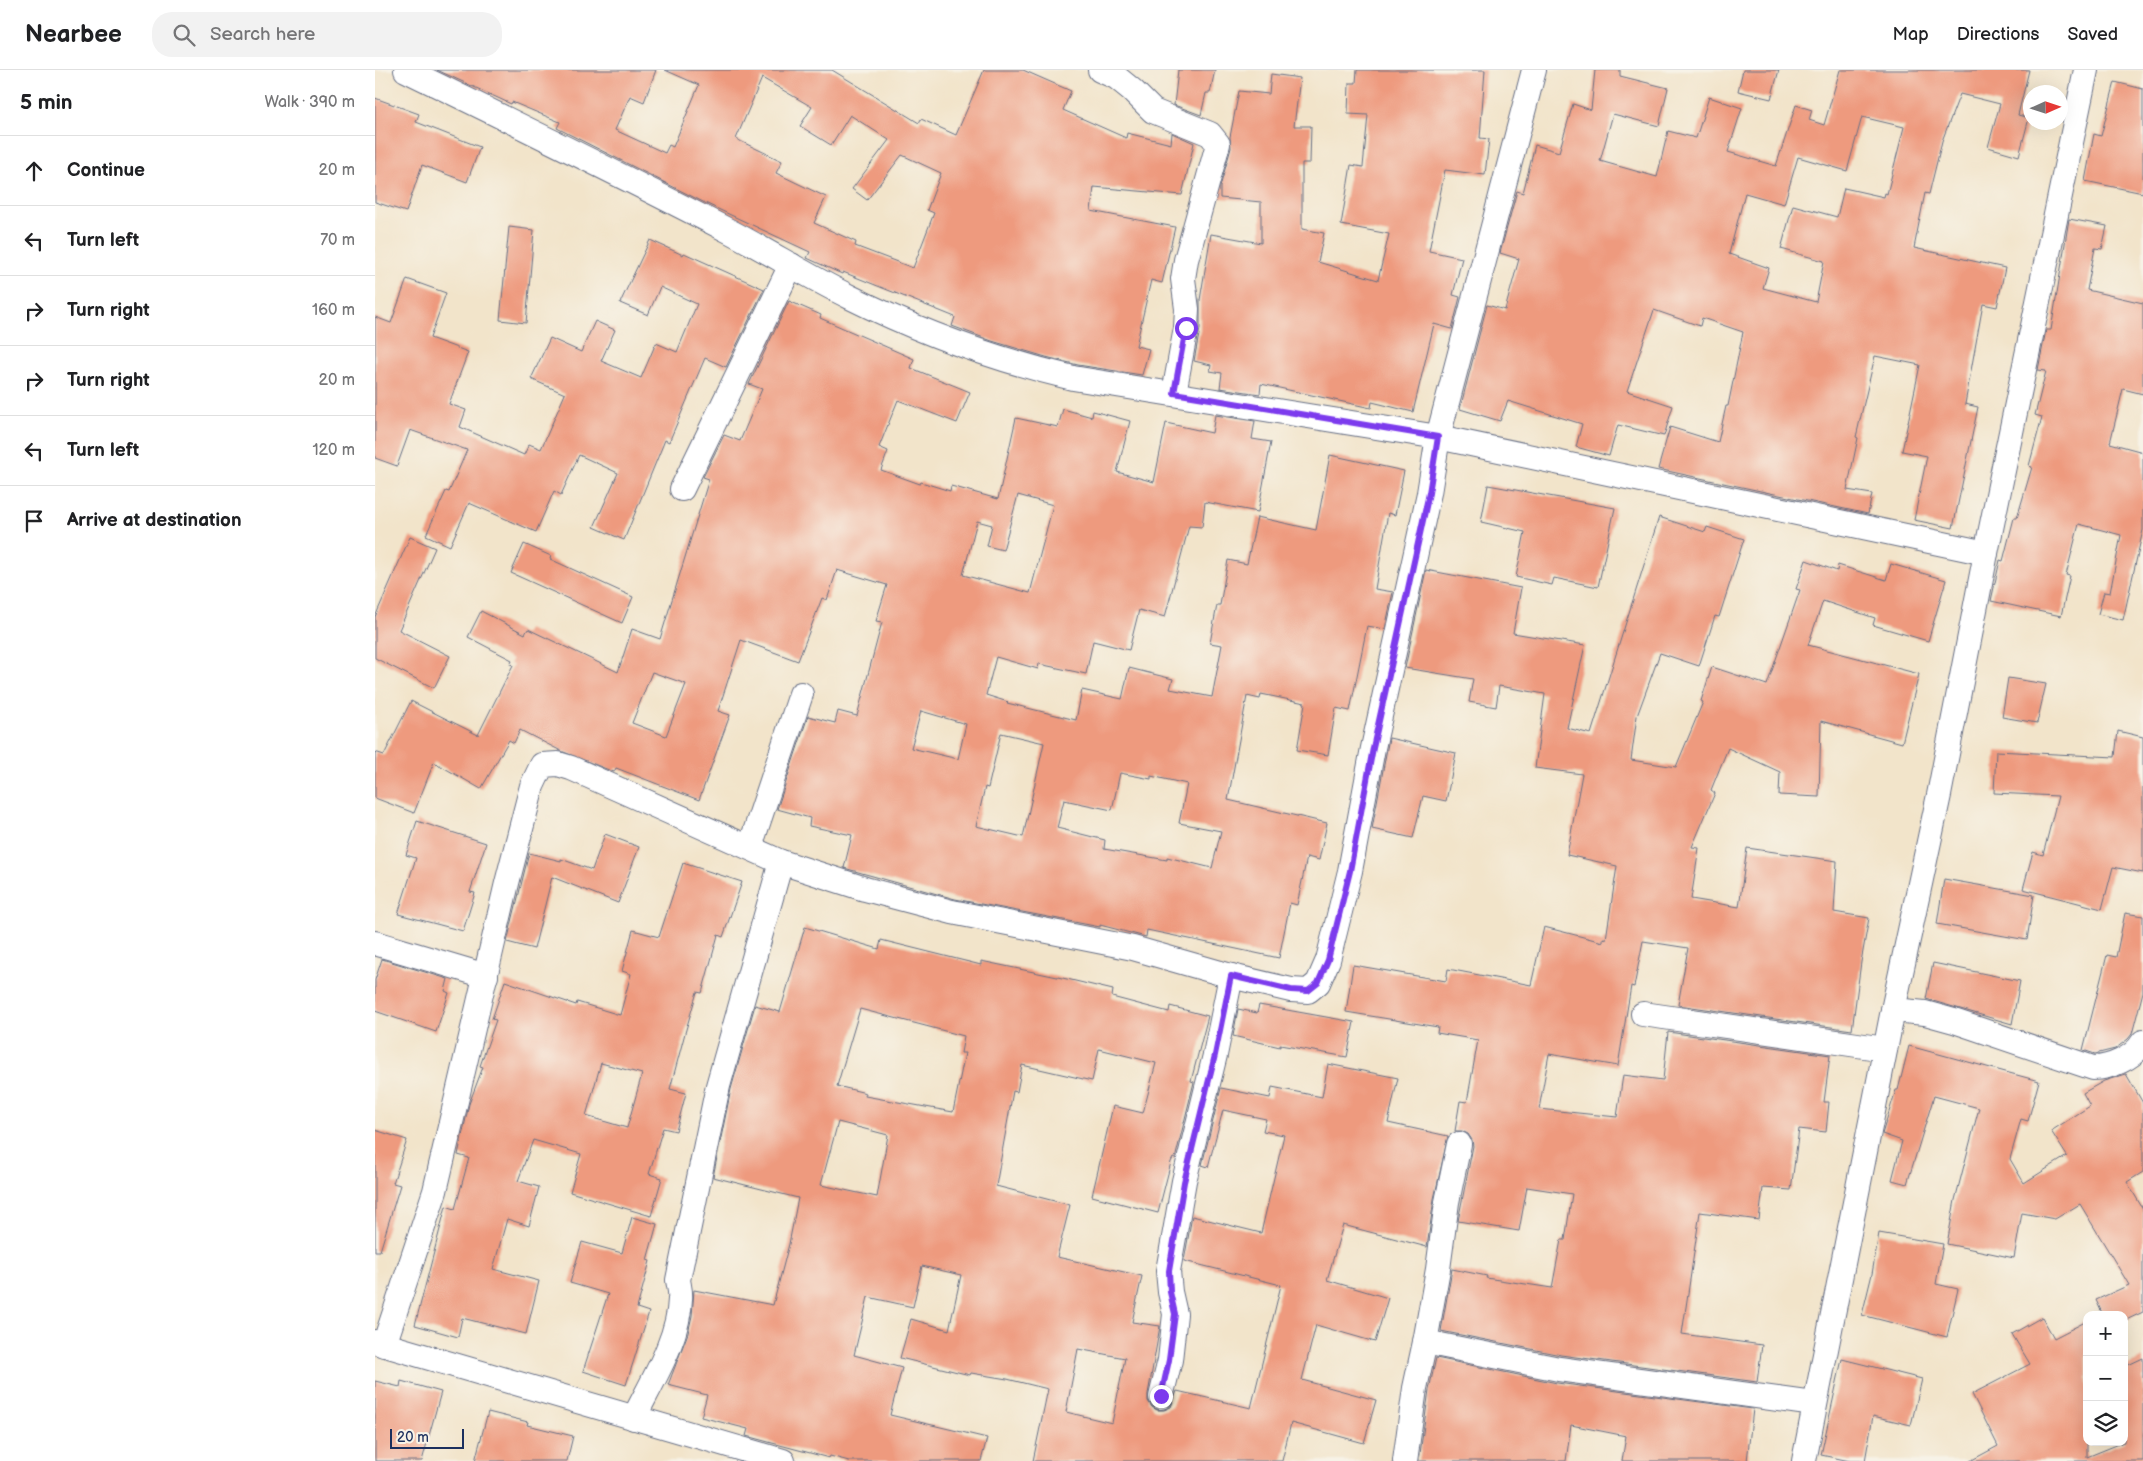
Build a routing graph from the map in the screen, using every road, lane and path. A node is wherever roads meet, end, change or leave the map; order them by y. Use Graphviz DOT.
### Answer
graph roads {
  1 [pos="406,70"];
  2 [pos="1100,70"];
  3 [pos="1534,70"];
  4 [pos="2086,70"];
  5 [pos="791,265"];
  6 [pos="1174,393"];
  7 [pos="1438,437"];
  8 [pos="682,489"];
  9 [pos="1985,553"];
  10 [pos="801,694"];
  11 [pos="750,847"];
  12 [pos="781,862"];
  13 [pos="375,943"];
  14 [pos="486,976"];
  15 [pos="1231,976"];
  16 [pos="1893,1010"];
  17 [pos="1643,1014"];
  18 [pos="2143,1042"];
  19 [pos="1885,1049"];
  20 [pos="1459,1144"];
  21 [pos="1425,1342"];
  22 [pos="380,1343"];
  23 [pos="1161,1396"];
  24 [pos="1814,1404"];
  25 [pos="634,1418"];
  26 [pos="783,1461"];
  27 [pos="1405,1461"];
  28 [pos="1804,1461"];
  1 -- 5 [label="street"];
  2 -- 6 [label="street"];
  3 -- 7 [label="street"];
  4 -- 9 [label="street"];
  5 -- 6 [label="street"];
  5 -- 8 [label="street"];
  6 -- 7 [label="street"];
  7 -- 9 [label="street"];
  7 -- 15 [label="street"];
  9 -- 16 [label="street"];
  10 -- 11 [label="street"];
  11 -- 12 [label="street"];
  11 -- 14 [label="street"];
  12 -- 15 [label="street"];
  12 -- 25 [label="street"];
  13 -- 14 [label="street"];
  14 -- 22 [label="street"];
  15 -- 23 [label="street"];
  16 -- 18 [label="street"];
  16 -- 19 [label="street"];
  17 -- 19 [label="street"];
  19 -- 24 [label="street"];
  20 -- 21 [label="street"];
  21 -- 24 [label="street"];
  21 -- 27 [label="street"];
  22 -- 25 [label="street"];
  24 -- 28 [label="street"];
  25 -- 26 [label="street"];
}
